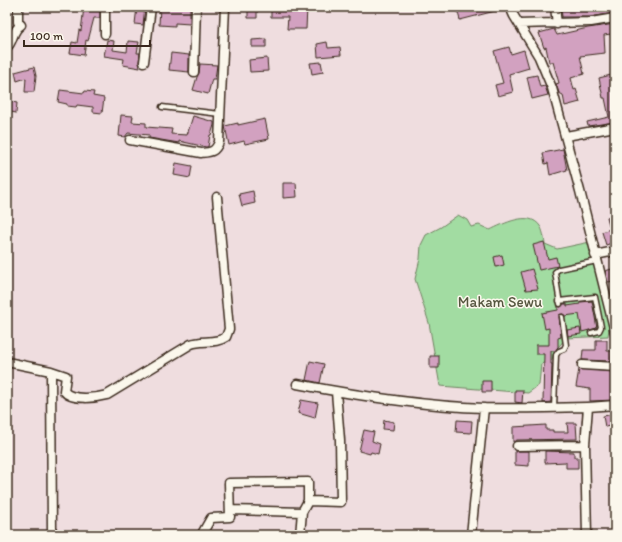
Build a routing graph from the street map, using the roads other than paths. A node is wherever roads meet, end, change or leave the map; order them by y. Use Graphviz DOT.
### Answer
graph roads {
  1 [pos="18,7"];
  2 [pos="106,7"];
  3 [pos="151,7"];
  4 [pos="196,7"];
  5 [pos="225,7"];
  6 [pos="510,7"];
  7 [pos="555,7"];
  8 [pos="615,18"];
  9 [pos="519,24"];
  10 [pos="558,24"];
  11 [pos="105,34"];
  12 [pos="7,47"];
  13 [pos="144,62"];
  14 [pos="194,72"];
  15 [pos="162,107"];
  16 [pos="220,114"];
  17 [pos="615,127"];
  18 [pos="566,136"];
  19 [pos="130,140"];
  20 [pos="217,197"];
  21 [pos="615,251"];
  22 [pos="596,258"];
  23 [pos="607,302"];
  24 [pos="597,304"];
  25 [pos="562,317"];
  26 [pos="615,332"];
  27 [pos="591,333"];
  28 [pos="7,362"];
  29 [pos="582,365"];
  30 [pos="615,367"];
  31 [pos="51,371"];
  32 [pos="297,384"];
  33 [pos="336,392"];
  34 [pos="615,405"];
  35 [pos="588,407"];
  36 [pos="484,408"];
  37 [pos="554,408"];
  38 [pos="585,445"];
  39 [pos="517,446"];
  40 [pos="308,501"];
  41 [pos="230,510"];
  42 [pos="302,512"];
  43 [pos="52,535"];
  44 [pos="204,535"];
  45 [pos="300,535"];
  46 [pos="471,535"];
  47 [pos="587,535"];
  1 -- 12 [label="street"];
  2 -- 11 [label="street"];
  3 -- 13 [label="street"];
  4 -- 14 [label="street"];
  5 -- 16 [label="street"];
  6 -- 9 [label="street"];
  7 -- 10 [label="street"];
  8 -- 10 [label="street"];
  9 -- 10 [label="street"];
  9 -- 18 [label="street"];
  15 -- 16 [label="lane"];
  16 -- 19 [label="street"];
  17 -- 18 [label="street"];
  18 -- 22 [label="street"];
  20 -- 31 [label="street"];
  21 -- 22 [label="street"];
  22 -- 23 [label="street"];
  22 -- 24 [label="lane"];
  23 -- 24 [label="lane"];
  23 -- 26 [label="street"];
  24 -- 27 [label="lane"];
  25 -- 37 [label="lane"];
  28 -- 31 [label="street"];
  29 -- 30 [label="street"];
  31 -- 43 [label="street"];
  32 -- 33 [label="street"];
  33 -- 36 [label="street"];
  33 -- 40 [label="street"];
  34 -- 35 [label="street"];
  35 -- 37 [label="street"];
  35 -- 38 [label="street"];
  36 -- 37 [label="street"];
  36 -- 46 [label="street"];
  38 -- 39 [label="street"];
  38 -- 47 [label="street"];
  40 -- 41 [label="street"];
  40 -- 42 [label="street"];
  41 -- 42 [label="street"];
  41 -- 44 [label="street"];
  42 -- 45 [label="street"];
}
